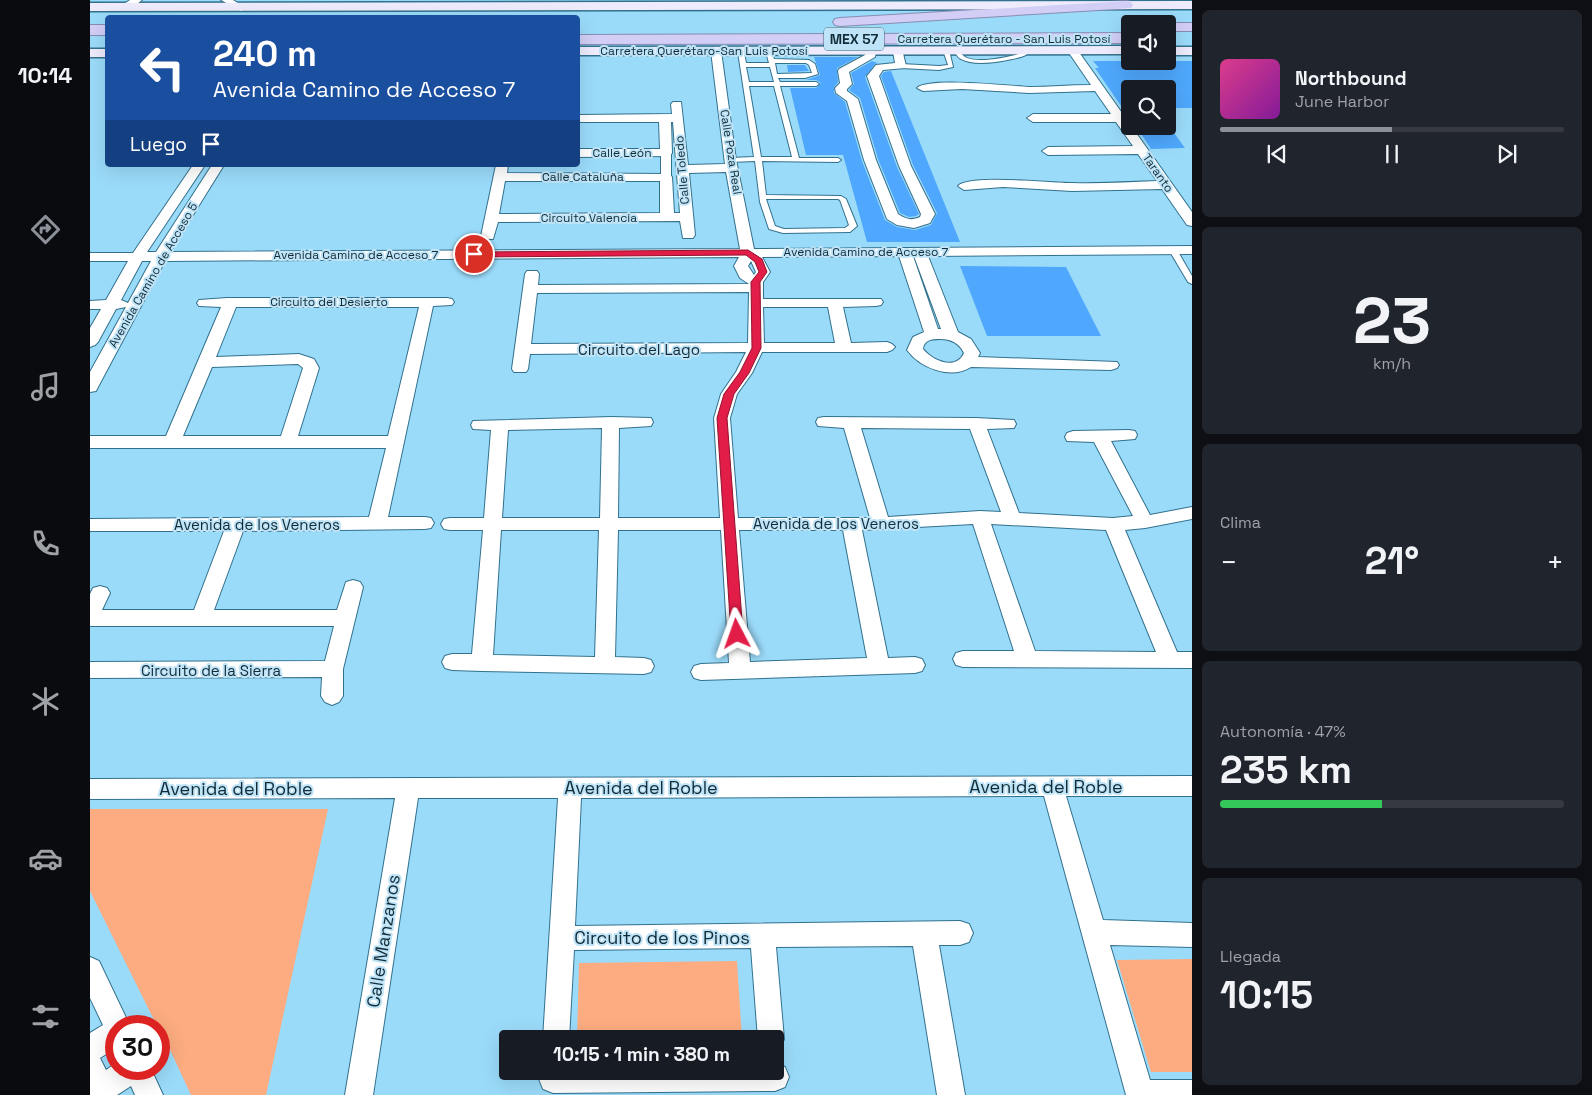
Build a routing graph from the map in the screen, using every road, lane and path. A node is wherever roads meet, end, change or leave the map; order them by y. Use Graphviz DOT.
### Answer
graph roads {
  1 [pos="226,0"];
  2 [pos="1187,3"];
  3 [pos="131,4"];
  4 [pos="1126,5"];
  5 [pos="90,7"];
  6 [pos="241,8"];
  7 [pos="824,23"];
  8 [pos="786,25"];
  9 [pos="1121,27"];
  10 [pos="1176,27"];
  11 [pos="1192,27"];
  12 [pos="580,29"];
  13 [pos="709,29"];
  14 [pos="90,30"];
  15 [pos="105,30"];
  16 [pos="1121,38"];
  17 [pos="1176,38"];
  18 [pos="1192,38"];
  19 [pos="580,40"];
  20 [pos="90,42"];
  21 [pos="105,42"];
  22 [pos="951,50"];
  23 [pos="1072,50"];
  24 [pos="1121,50"];
  25 [pos="580,51"];
  26 [pos="871,51"];
  27 [pos="898,51"];
  28 [pos="1176,51"];
  29 [pos="1192,51"];
  30 [pos="716,52"];
  31 [pos="90,53"];
  32 [pos="105,53"];
  33 [pos="742,58"];
  34 [pos="771,59"];
  35 [pos="901,66"];
  36 [pos="774,76"];
  37 [pos="859,76"];
  38 [pos="745,84"];
  39 [pos="776,84"];
  40 [pos="816,84"];
  41 [pos="923,88"];
  42 [pos="1099,88"];
  43 [pos="677,104"];
  44 [pos="858,117"];
  45 [pos="580,118"];
  46 [pos="672,118"];
  47 [pos="1033,118"];
  48 [pos="1120,118"];
  49 [pos="889,120"];
  50 [pos="1142,150"];
  51 [pos="1048,151"];
  52 [pos="580,153"];
  53 [pos="666,153"];
  54 [pos="758,159"];
  55 [pos="796,160"];
  56 [pos="838,160"];
  57 [pos="870,160"];
  58 [pos="682,164"];
  59 [pos="731,164"];
  60 [pos="905,166"];
  61 [pos="198,167"];
  62 [pos="217,167"];
  63 [pos="501,171"];
  64 [pos="666,177"];
  65 [pos="1167,185"];
  66 [pos="964,186"];
  67 [pos="180,194"];
  68 [pos="199,195"];
  69 [pos="763,197"];
  70 [pos="666,217"];
  71 [pos="686,217"];
  72 [pos="492,218"];
  73 [pos="1192,222"];
  74 [pos="688,235"];
  75 [pos="488,236"];
  76 [pos="1173,250"];
  77 [pos="1192,250"];
  78 [pos="905,252"];
  79 [pos="920,252"];
  80 [pos="748,253"];
  81 [pos="138,256"];
  82 [pos="161,256"];
  83 [pos="90,257"];
  84 [pos="532,274"];
  85 [pos="1192,282"];
  86 [pos="917,287"];
  87 [pos="933,287"];
  88 [pos="530,289"];
  89 [pos="756,291"];
  90 [pos="204,302"];
  91 [pos="231,302"];
  92 [pos="427,302"];
  93 [pos="447,302"];
  94 [pos="836,302"];
  95 [pos="876,302"];
  96 [pos="111,304"];
  97 [pos="135,304"];
  98 [pos="90,305"];
  99 [pos="932,334"];
  100 [pos="951,335"];
  101 [pos="90,342"];
  102 [pos="887,347"];
  103 [pos="756,348"];
  104 [pos="844,348"];
  105 [pos="523,349"];
  106 [pos="206,362"];
  107 [pos="968,362"];
  108 [pos="1111,364"];
  109 [pos="96,366"];
  110 [pos="520,369"];
  111 [pos="90,387"];
  112 [pos="611,422"];
  113 [pos="645,422"];
  114 [pos="824,422"];
  115 [pos="851,422"];
  116 [pos="976,423"];
  117 [pos="1008,424"];
  118 [pos="479,425"];
  119 [pos="500,425"];
  120 [pos="1128,435"];
  121 [pos="1100,436"];
  122 [pos="1073,437"];
  123 [pos="90,442"];
  124 [pos="172,442"];
  125 [pos="288,442"];
  126 [pos="395,442"];
  127 [pos="1192,513"];
  128 [pos="980,517"];
  129 [pos="1012,518"];
  130 [pos="1145,522"];
  131 [pos="425,523"];
  132 [pos="236,524"];
  133 [pos="377,524"];
  134 [pos="450,524"];
  135 [pos="493,524"];
  136 [pos="609,524"];
  137 [pos="729,524"];
  138 [pos="851,524"];
  139 [pos="881,524"];
  140 [pos="1113,524"];
  141 [pos="90,525"];
  142 [pos="353,587"];
  143 [pos="100,593"];
  144 [pos="90,616"];
  145 [pos="201,618"];
  146 [pos="345,618"];
  147 [pos="963,659"];
  148 [pos="1027,659"];
  149 [pos="1170,660"];
  150 [pos="1192,660"];
  151 [pos="452,662"];
  152 [pos="482,663"];
  153 [pos="605,665"];
  154 [pos="916,665"];
  155 [pos="644,666"];
  156 [pos="879,666"];
  157 [pos="333,669"];
  158 [pos="90,670"];
  159 [pos="740,671"];
  160 [pos="701,672"];
  161 [pos="332,696"];
  162 [pos="1052,786"];
  163 [pos="1192,786"];
  164 [pos="90,788"];
  165 [pos="408,788"];
  166 [pos="570,788"];
  167 [pos="1094,932"];
  168 [pos="960,933"];
  169 [pos="924,934"];
  170 [pos="1192,935"];
  171 [pos="763,937"];
  172 [pos="561,938"];
  173 [pos="90,970"];
  174 [pos="112,1015"];
  175 [pos="556,1030"];
  176 [pos="770,1030"];
  177 [pos="105,1039"];
  178 [pos="90,1049"];
  179 [pos="110,1080"];
  180 [pos="142,1080"];
  181 [pos="775,1081"];
  182 [pos="553,1082"];
  183 [pos="96,1087"];
  184 [pos="1192,1094"];
  185 [pos="149,1095"];
  186 [pos="359,1095"];
  187 [pos="951,1095"];
  188 [pos="1139,1095"];
  1 -- 6 [label="street"];
  2 -- 4 [label="main road"];
  3 -- 5 [label="main road"];
  3 -- 6 [label="main road"];
  4 -- 6 [label="main road"];
  4 -- 7 [label="highway"];
  8 -- 13 [label="highway"];
  9 -- 13 [label="highway, Carretera Querétaro - San Luis Potosí / MEX 57"];
  10 -- 11 [label="highway"];
  12 -- 13 [label="highway, Carretera Querétaro - San Luis Potosí / MEX 57"];
  14 -- 15 [label="highway"];
  16 -- 19 [label="highway, Carretera Querétaro - San Luis Potosí / MEX 57"];
  17 -- 18 [label="highway"];
  20 -- 21 [label="highway"];
  22 -- 23 [label="main road, Carretera Querétaro-San Luis Potosí"];
  22 -- 27 [label="main road, Carretera Querétaro-San Luis Potosí"];
  22 -- 35 [label="lane"];
  23 -- 24 [label="main road, Carretera Querétaro-San Luis Potosí"];
  23 -- 42 [label="street, Taranto"];
  25 -- 30 [label="main road, Carretera Querétaro-San Luis Potosí"];
  26 -- 27 [label="main road, Carretera Querétaro-San Luis Potosí"];
  26 -- 34 [label="main road, Carretera Querétaro-San Luis Potosí"];
  26 -- 37 [label="street"];
  27 -- 35 [label="street"];
  28 -- 29 [label="main road"];
  30 -- 33 [label="main road, Carretera Querétaro-San Luis Potosí"];
  30 -- 59 [label="street, Calle Poza Real"];
  31 -- 32 [label="main road"];
  33 -- 34 [label="main road, Carretera Querétaro-San Luis Potosí"];
  33 -- 38 [label="lane"];
  34 -- 36 [label="lane"];
  34 -- 36 [label="lane"];
  35 -- 37 [label="street"];
  36 -- 39 [label="lane"];
  37 -- 44 [label="street"];
  37 -- 49 [label="street"];
  38 -- 39 [label="lane"];
  38 -- 54 [label="lane"];
  39 -- 40 [label="lane"];
  39 -- 55 [label="lane"];
  41 -- 42 [label="street"];
  42 -- 48 [label="street, Taranto"];
  43 -- 46 [label="street, Calle Toledo"];
  44 -- 49 [label="street"];
  44 -- 57 [label="street"];
  45 -- 46 [label="street"];
  46 -- 53 [label="street, Calle Toledo"];
  46 -- 58 [label="street, Calle Toledo"];
  47 -- 48 [label="street"];
  48 -- 50 [label="street, Taranto"];
  49 -- 60 [label="street"];
  50 -- 51 [label="street"];
  50 -- 65 [label="street, Taranto"];
  52 -- 53 [label="street, Calle León"];
  53 -- 64 [label="street, Calle Toledo"];
  54 -- 55 [label="lane"];
  54 -- 59 [label="lane"];
  54 -- 69 [label="lane"];
  55 -- 56 [label="lane"];
  57 -- 60 [label="street"];
  57 -- 60 [label="street"];
  58 -- 59 [label="street"];
  58 -- 71 [label="street, Calle Toledo"];
  59 -- 80 [label="street, Calle Poza Real"];
  61 -- 67 [label="street, Avenida Camino de Acceso 5"];
  62 -- 68 [label="street, Avenida Camino de Acceso 5"];
  63 -- 64 [label="street, Calle Cataluña"];
  63 -- 72 [label="street"];
  64 -- 70 [label="street, Calle Toledo"];
  65 -- 66 [label="street"];
  65 -- 73 [label="street, Taranto"];
  67 -- 68 [label="street"];
  67 -- 81 [label="street, Avenida Camino de Acceso 5"];
  68 -- 82 [label="street, Avenida Camino de Acceso 5"];
  69 -- 69 [label="lane"];
  70 -- 71 [label="street, Circuito Valencia"];
  70 -- 72 [label="street, Circuito Valencia"];
  71 -- 74 [label="street, Calle Toledo"];
  72 -- 75 [label="street"];
  76 -- 77 [label="street, Avenida Camino de Acceso 7"];
  76 -- 79 [label="street, Avenida Camino de Acceso 7"];
  76 -- 85 [label="lane"];
  78 -- 79 [label="street, Avenida Camino de Acceso 7"];
  78 -- 80 [label="street, Avenida Camino de Acceso 7"];
  78 -- 86 [label="street"];
  79 -- 87 [label="street"];
  80 -- 82 [label="street, Avenida Camino de Acceso 7"];
  80 -- 89 [label="street, Calle Poza Real"];
  81 -- 82 [label="street, Avenida Camino de Acceso 7"];
  81 -- 83 [label="street, Avenida Camino de Acceso 7"];
  81 -- 96 [label="street, Avenida Camino de Acceso 5"];
  82 -- 97 [label="street, Avenida Camino de Acceso 5"];
  84 -- 88 [label="street"];
  86 -- 87 [label="street"];
  86 -- 99 [label="street"];
  87 -- 100 [label="street"];
  88 -- 89 [label="street"];
  88 -- 105 [label="street"];
  89 -- 94 [label="street"];
  89 -- 103 [label="street"];
  90 -- 91 [label="street, Circuito del Desierto"];
  91 -- 92 [label="street, Circuito del Desierto"];
  91 -- 106 [label="street"];
  92 -- 93 [label="street, Circuito del Desierto"];
  92 -- 126 [label="street"];
  94 -- 95 [label="street"];
  94 -- 104 [label="street"];
  96 -- 97 [label="street"];
  96 -- 98 [label="street"];
  96 -- 101 [label="street, Avenida Camino de Acceso 5"];
  97 -- 109 [label="street, Avenida Camino de Acceso 5"];
  99 -- 100 [label="street"];
  99 -- 107 [label="street"];
  100 -- 107 [label="street"];
  102 -- 104 [label="street"];
  103 -- 104 [label="street"];
  103 -- 105 [label="street, Circuito del Lago"];
  103 -- 137 [label="street"];
  105 -- 110 [label="street"];
  106 -- 124 [label="street"];
  106 -- 125 [label="street"];
  107 -- 108 [label="street"];
  109 -- 111 [label="street, Avenida Camino de Acceso 5"];
  112 -- 113 [label="street"];
  112 -- 119 [label="street"];
  112 -- 136 [label="street"];
  114 -- 115 [label="street"];
  115 -- 116 [label="street"];
  115 -- 139 [label="street"];
  116 -- 117 [label="street"];
  116 -- 129 [label="street"];
  118 -- 119 [label="street"];
  119 -- 135 [label="street"];
  120 -- 121 [label="street"];
  121 -- 122 [label="street"];
  121 -- 130 [label="street"];
  123 -- 124 [label="street"];
  124 -- 125 [label="street"];
  125 -- 126 [label="street"];
  126 -- 133 [label="street"];
  127 -- 130 [label="street, Avenida de los Veneros"];
  128 -- 129 [label="street, Avenida de los Veneros"];
  128 -- 139 [label="street, Avenida de los Veneros"];
  128 -- 148 [label="street"];
  129 -- 140 [label="street, Avenida de los Veneros"];
  130 -- 140 [label="street, Avenida de los Veneros"];
  131 -- 133 [label="street, Avenida de los Veneros"];
  132 -- 133 [label="street, Avenida de los Veneros"];
  132 -- 141 [label="street, Avenida de los Veneros"];
  132 -- 145 [label="street"];
  134 -- 135 [label="street, Avenida de los Veneros"];
  135 -- 136 [label="street, Avenida de los Veneros"];
  135 -- 152 [label="street"];
  136 -- 137 [label="street, Avenida de los Veneros"];
  136 -- 153 [label="street"];
  137 -- 138 [label="street, Avenida de los Veneros"];
  137 -- 159 [label="street"];
  138 -- 139 [label="street, Avenida de los Veneros"];
  138 -- 156 [label="street"];
  140 -- 149 [label="street"];
  142 -- 146 [label="street"];
  143 -- 144 [label="street"];
  144 -- 145 [label="street"];
  145 -- 146 [label="street"];
  146 -- 157 [label="street"];
  147 -- 148 [label="street"];
  148 -- 149 [label="street"];
  149 -- 150 [label="street"];
  151 -- 152 [label="street"];
  152 -- 153 [label="street"];
  153 -- 155 [label="street"];
  154 -- 156 [label="street"];
  156 -- 159 [label="street"];
  157 -- 158 [label="street, Circuito de la Sierra"];
  157 -- 161 [label="street"];
  159 -- 160 [label="street"];
  162 -- 163 [label="street, Avenida del Roble"];
  162 -- 166 [label="street, Avenida del Roble"];
  162 -- 167 [label="street"];
  164 -- 165 [label="street, Avenida del Roble"];
  165 -- 166 [label="street, Avenida del Roble"];
  165 -- 186 [label="street, Calle Manzanos"];
  166 -- 172 [label="street, Circuito de los Pinos"];
  167 -- 170 [label="street"];
  167 -- 188 [label="street"];
  168 -- 169 [label="street, Circuito de los Pinos"];
  169 -- 171 [label="street, Circuito de los Pinos"];
  169 -- 187 [label="street"];
  171 -- 172 [label="street, Circuito de los Pinos"];
  171 -- 176 [label="street, Circuito de los Pinos"];
  172 -- 175 [label="street, Circuito de los Pinos"];
  173 -- 174 [label="street"];
  177 -- 178 [label="street"];
  179 -- 183 [label="street"];
  180 -- 185 [label="street"];
  181 -- 182 [label="street"];
  184 -- 188 [label="street"];
}
